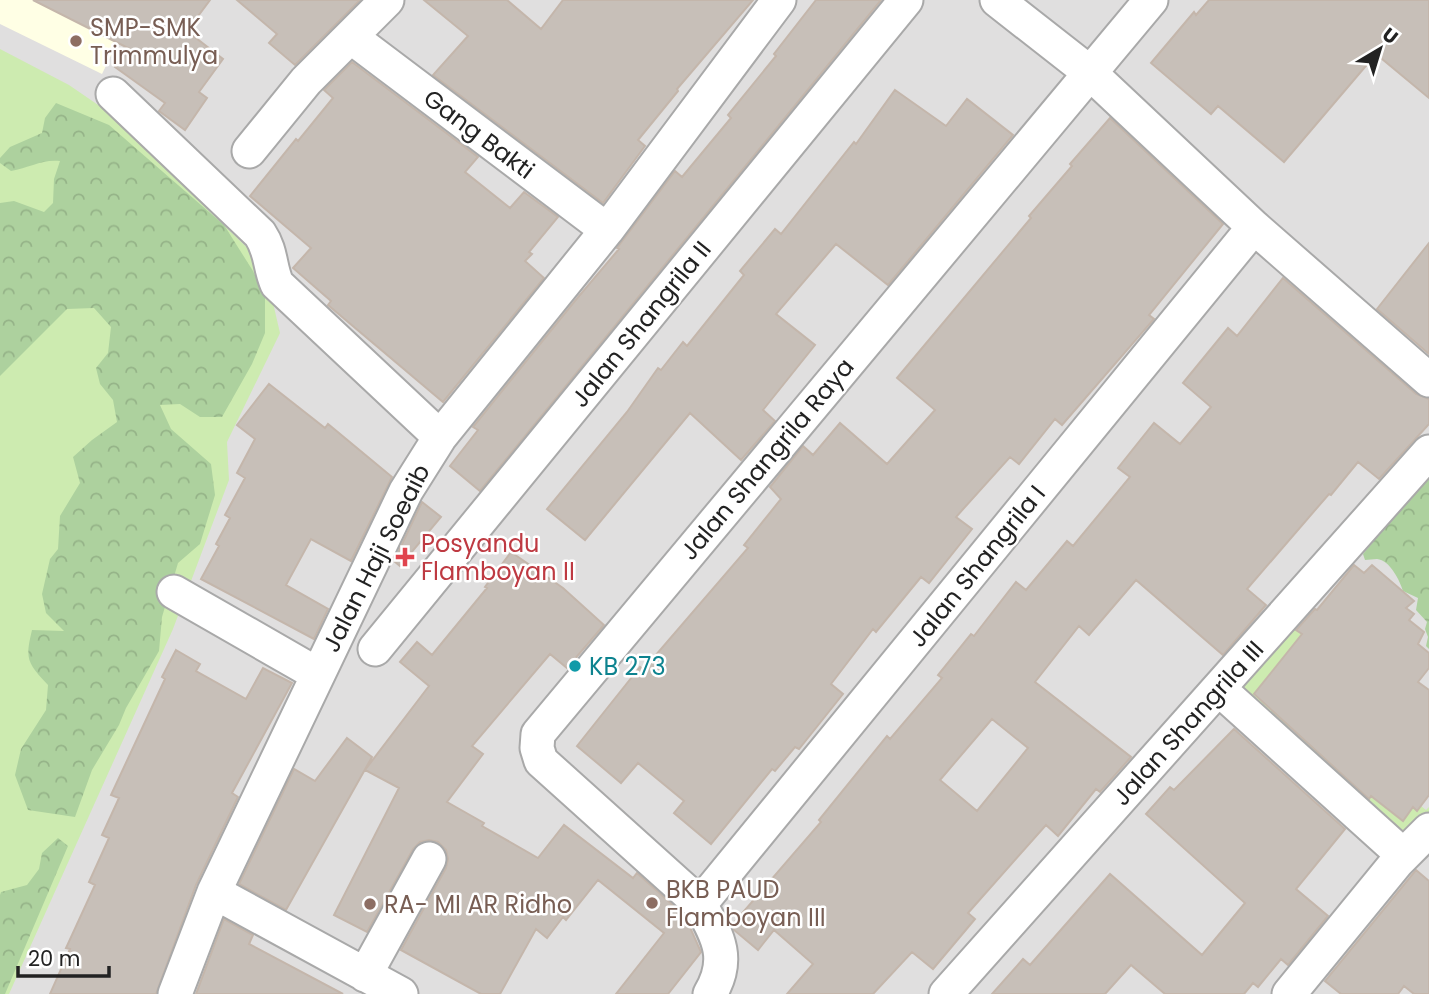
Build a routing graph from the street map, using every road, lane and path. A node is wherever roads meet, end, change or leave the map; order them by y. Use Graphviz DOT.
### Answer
graph roads {
  1 [pos="387,0"];
  2 [pos="779,0"];
  3 [pos="906,0"];
  4 [pos="997,0"];
  5 [pos="1151,0"];
  6 [pos="351,37"];
  7 [pos="1089,72"];
  8 [pos="113,94"];
  9 [pos="249,151"];
  10 [pos="1254,227"];
  11 [pos="607,230"];
  12 [pos="1429,380"];
  13 [pos="440,437"];
  14 [pos="1429,452"];
  15 [pos="174,592"];
  16 [pos="375,649"];
  17 [pos="317,674"];
  18 [pos="1219,689"];
  19 [pos="1429,831"];
  20 [pos="1403,855"];
  21 [pos="429,859"];
  22 [pos="214,892"];
  23 [pos="699,904"];
  24 [pos="365,975"];
  25 [pos="175,994"];
  26 [pos="401,994"];
  27 [pos="710,994"];
  28 [pos="946,994"];
  29 [pos="1289,994"];
  1 -- 6 [label="street"];
  2 -- 11 [label="street, Jalan Haji Soeaib"];
  3 -- 16 [label="street, Jalan Shangrila II"];
  4 -- 7 [label="street"];
  5 -- 7 [label="street, Jalan Shangrila Raya"];
  6 -- 9 [label="street"];
  6 -- 11 [label="street, Gang Bakti"];
  7 -- 10 [label="street"];
  7 -- 23 [label="street, Jalan Shangrila Raya"];
  8 -- 13 [label="street"];
  10 -- 12 [label="street"];
  10 -- 23 [label="street, Jalan Shangrila I"];
  11 -- 13 [label="street, Jalan Haji Soeaib"];
  13 -- 17 [label="street, Jalan Haji Soeaib"];
  14 -- 18 [label="street, Jalan Shangrila III"];
  15 -- 17 [label="street"];
  17 -- 22 [label="street, Jalan Haji Soeaib"];
  18 -- 20 [label="street"];
  18 -- 28 [label="street, Jalan Shangrila III"];
  19 -- 20 [label="street"];
  20 -- 29 [label="street"];
  21 -- 24 [label="street"];
  22 -- 24 [label="street"];
  22 -- 25 [label="street, Jalan Haji Soeaib"];
  23 -- 27 [label="street"];
  24 -- 26 [label="street"];
}
